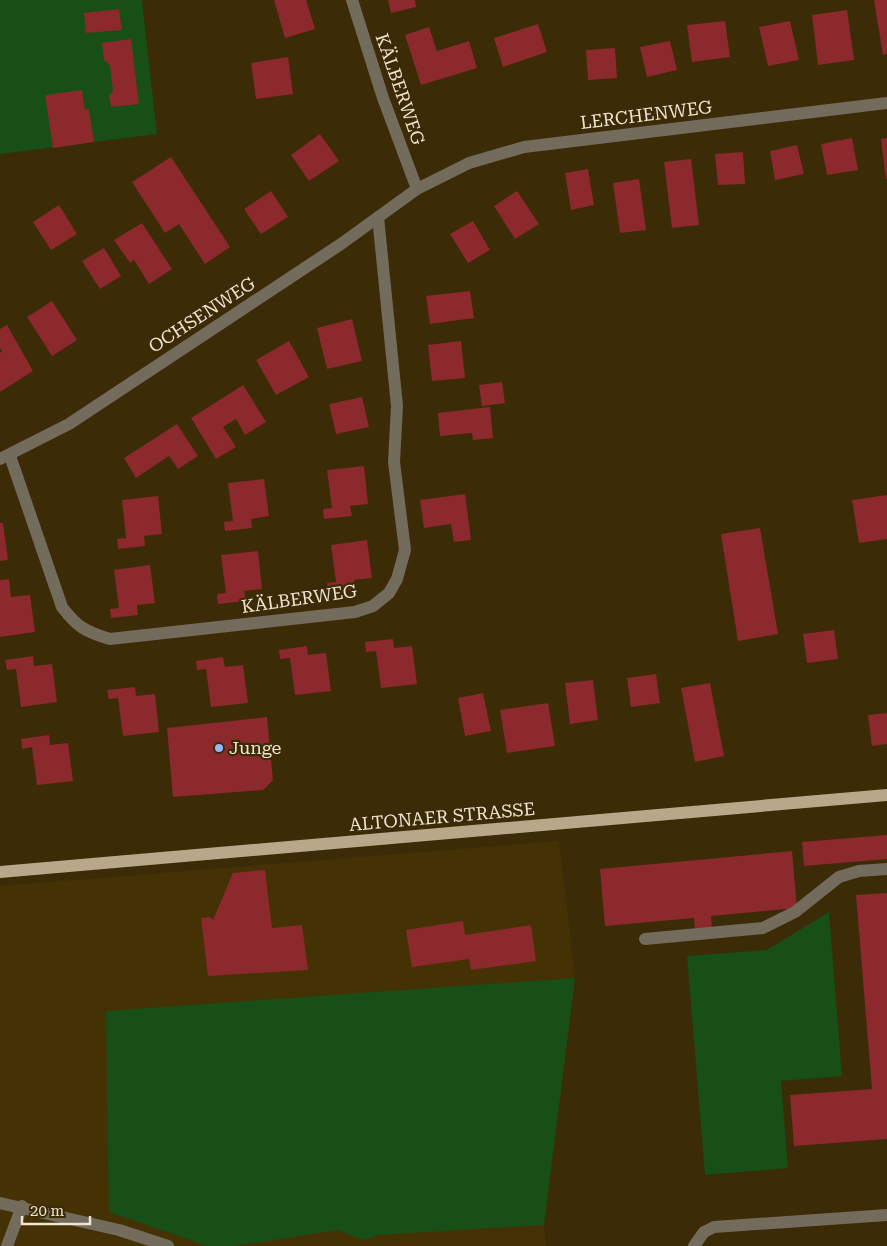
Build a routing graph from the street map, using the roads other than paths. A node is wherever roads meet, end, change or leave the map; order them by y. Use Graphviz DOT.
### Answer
graph roads {
  1 [pos="352,0"];
  2 [pos="887,104"];
  3 [pos="417,189"];
  4 [pos="378,217"];
  5 [pos="5,457"];
  6 [pos="887,795"];
  7 [pos="887,869"];
  8 [pos="0,872"];
  9 [pos="645,939"];
  10 [pos="0,1203"];
  11 [pos="22,1206"];
  12 [pos="887,1215"];
  13 [pos="8,1246"];
  14 [pos="168,1246"];
  15 [pos="694,1246"];
  1 -- 3 [label="street, KÄLBERWEG"];
  2 -- 3 [label="street, LERCHENWEG"];
  3 -- 4 [label="street, OCHSENWEG"];
  4 -- 5 [label="street, OCHSENWEG"];
  4 -- 5 [label="street, KÄLBERWEG"];
  6 -- 8 [label="main road, ALTONAER STRASSE"];
  7 -- 9 [label="street"];
  10 -- 11 [label="street"];
  11 -- 13 [label="street"];
  11 -- 14 [label="street"];
  12 -- 15 [label="street"];
}
